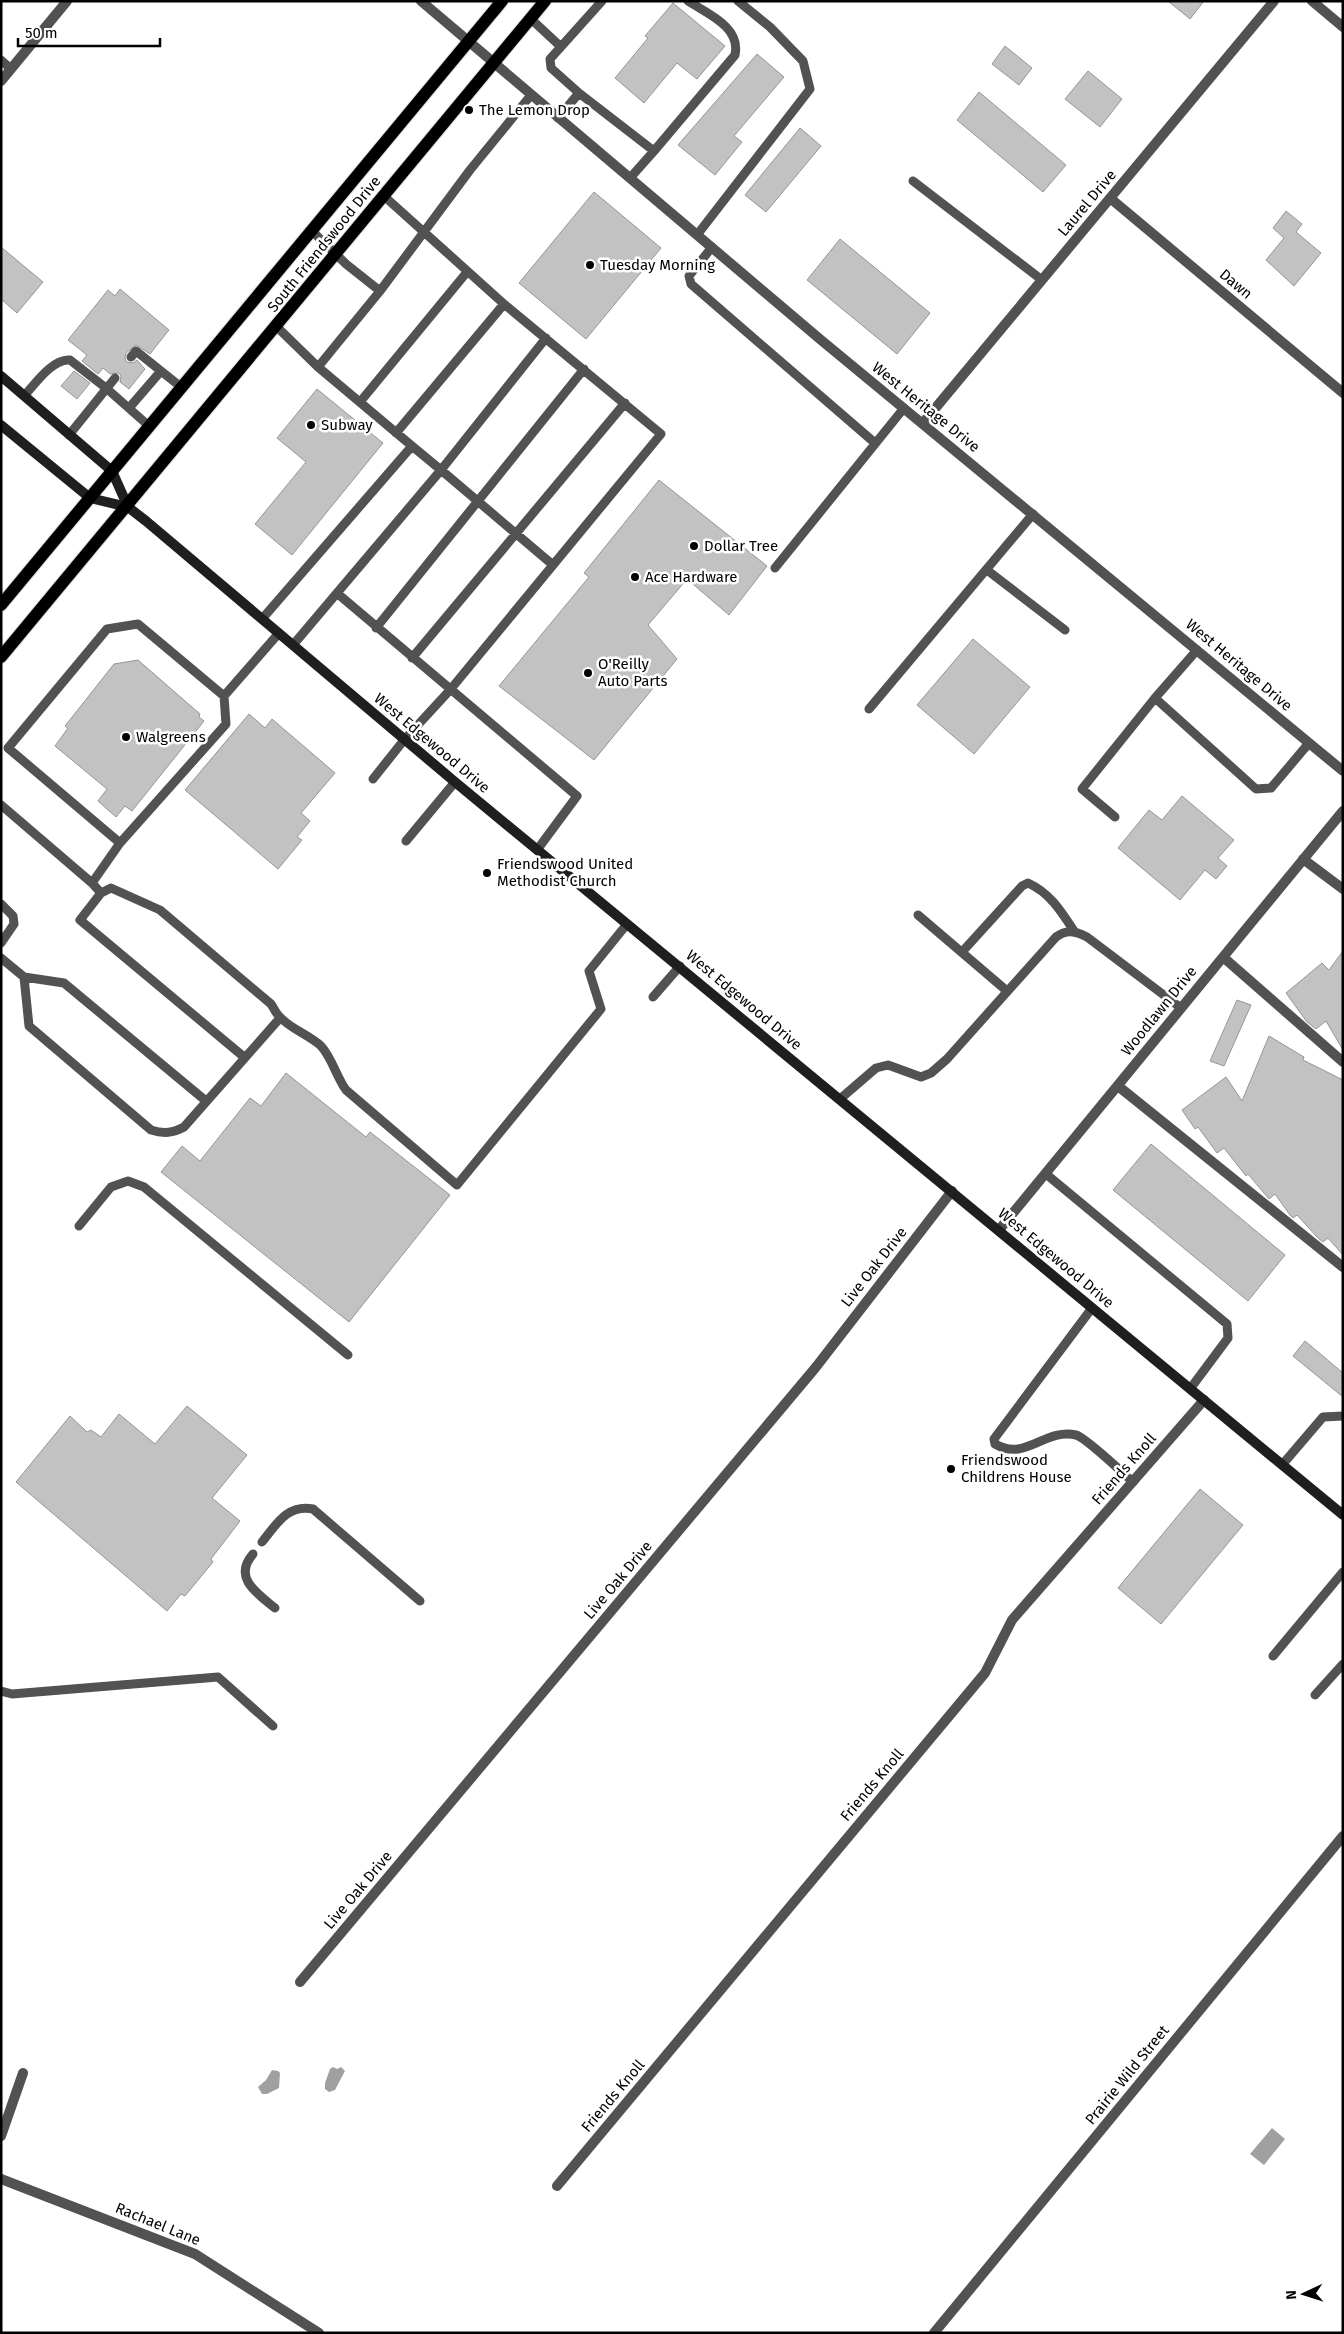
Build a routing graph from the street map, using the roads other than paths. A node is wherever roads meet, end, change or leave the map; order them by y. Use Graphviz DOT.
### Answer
graph roads {
  1 [pos="67,1"];
  2 [pos="421,1"];
  3 [pos="502,1"];
  4 [pos="545,1"];
  5 [pos="602,1"];
  6 [pos="688,1"];
  7 [pos="738,1"];
  8 [pos="1274,1"];
  9 [pos="1312,1"];
  10 [pos="432,5"];
  11 [pos="531,19"];
  12 [pos="1343,27"];
  13 [pos="468,41"];
  14 [pos="560,46"];
  15 [pos="1,60"];
  16 [pos="494,64"];
  17 [pos="11,69"];
  18 [pos="1,81"];
  19 [pos="579,93"];
  20 [pos="531,96"];
  21 [pos="558,118"];
  22 [pos="654,151"];
  23 [pos="630,178"];
  24 [pos="913,181"];
  25 [pos="384,197"];
  26 [pos="1110,198"];
  27 [pos="312,230"];
  28 [pos="423,233"];
  29 [pos="697,235"];
  30 [pos="712,247"];
  31 [pos="336,255"];
  32 [pos="467,272"];
  33 [pos="1042,280"];
  34 [pos="380,291"];
  35 [pos="504,304"];
  36 [pos="277,327"];
  37 [pos="546,338"];
  38 [pos="131,356"];
  39 [pos="318,367"];
  40 [pos="161,370"];
  41 [pos="584,370"];
  42 [pos="1,376"];
  43 [pos="115,378"];
  44 [pos="181,387"];
  45 [pos="106,388"];
  46 [pos="1343,393"];
  47 [pos="24,396"];
  48 [pos="360,402"];
  49 [pos="625,404"];
  50 [pos="129,408"];
  51 [pos="904,408"];
  52 [pos="923,423"];
  53 [pos="1,425"];
  54 [pos="149,426"];
  55 [pos="396,433"];
  56 [pos="69,435"];
  57 [pos="875,443"];
  58 [pos="412,446"];
  59 [pos="441,470"];
  60 [pos="112,471"];
  61 [pos="90,498"];
  62 [pos="478,501"];
  63 [pos="128,507"];
  64 [pos="1033,514"];
  65 [pos="516,534"];
  66 [pos="553,564"];
  67 [pos="775,568"];
  68 [pos="986,570"];
  69 [pos="338,594"];
  70 [pos="1,605"];
  71 [pos="262,619"];
  72 [pos="376,628"];
  73 [pos="1065,630"];
  74 [pos="279,633"];
  75 [pos="293,645"];
  76 [pos="1197,650"];
  77 [pos="1,657"];
  78 [pos="412,658"];
  79 [pos="450,690"];
  80 [pos="224,696"];
  81 [pos="1155,698"];
  82 [pos="869,709"];
  83 [pos="404,740"];
  84 [pos="1309,743"];
  85 [pos="8,748"];
  86 [pos="1,756"];
  87 [pos="1343,770"];
  88 [pos="373,780"];
  89 [pos="455,782"];
  90 [pos="1,806"];
  91 [pos="1343,811"];
  92 [pos="1115,817"];
  93 [pos="406,842"];
  94 [pos="120,843"];
  95 [pos="537,850"];
  96 [pos="1303,859"];
  97 [pos="92,883"];
  98 [pos="1343,889"];
  99 [pos="100,893"];
  100 [pos="1,904"];
  101 [pos="918,914"];
  102 [pos="627,924"];
  103 [pos="1074,931"];
  104 [pos="1,943"];
  105 [pos="962,952"];
  106 [pos="1223,957"];
  107 [pos="1,958"];
  108 [pos="680,966"];
  109 [pos="24,976"];
  110 [pos="1007,991"];
  111 [pos="653,996"];
  112 [pos="1181,1008"];
  113 [pos="280,1018"];
  114 [pos="244,1057"];
  115 [pos="1343,1062"];
  116 [pos="1118,1086"];
  117 [pos="840,1098"];
  118 [pos="206,1101"];
  119 [pos="1046,1174"];
  120 [pos="952,1191"];
  121 [pos="79,1226"];
  122 [pos="999,1230"];
  123 [pos="1343,1267"];
  124 [pos="1092,1308"];
  125 [pos="348,1355"];
  126 [pos="1190,1389"];
  127 [pos="1204,1400"];
  128 [pos="1343,1416"];
  129 [pos="1282,1464"];
  130 [pos="1133,1482"];
  131 [pos="1343,1515"];
  132 [pos="262,1542"];
  133 [pos="252,1554"];
  134 [pos="1343,1572"];
  135 [pos="420,1601"];
  136 [pos="275,1608"];
  137 [pos="1273,1656"];
  138 [pos="1343,1664"];
  139 [pos="1,1691"];
  140 [pos="1315,1695"];
  141 [pos="273,1726"];
  142 [pos="1343,1836"];
  143 [pos="300,1982"];
  144 [pos="23,2073"];
  145 [pos="1,2136"];
  146 [pos="1,2180"];
  147 [pos="557,2186"];
  148 [pos="319,2333"];
  149 [pos="934,2333"];
  1 -- 17 [label="street"];
  2 -- 10 [label="street, West Heritage Drive"];
  3 -- 13 [label="main road, South Friendswood Drive"];
  4 -- 11 [label="main road, South Friendswood Drive"];
  5 -- 14 [label="lane"];
  6 -- 22 [label="lane"];
  7 -- 29 [label="lane"];
  8 -- 26 [label="street, Laurel Drive"];
  9 -- 12 [label="street"];
  10 -- 13 [label="street, West Heritage Drive"];
  11 -- 14 [label="lane"];
  11 -- 16 [label="main road, South Friendswood Drive"];
  13 -- 16 [label="street, West Heritage Drive"];
  13 -- 27 [label="main road, South Friendswood Drive"];
  14 -- 19 [label="lane"];
  15 -- 17 [label="lane"];
  16 -- 20 [label="street, West Heritage Drive"];
  16 -- 25 [label="main road, South Friendswood Drive"];
  17 -- 18 [label="street"];
  19 -- 21 [label="lane"];
  19 -- 22 [label="lane"];
  20 -- 21 [label="street, West Heritage Drive"];
  20 -- 28 [label="lane"];
  21 -- 23 [label="street, West Heritage Drive"];
  22 -- 23 [label="lane"];
  23 -- 29 [label="street, West Heritage Drive"];
  24 -- 33 [label="lane"];
  25 -- 28 [label="lane"];
  25 -- 31 [label="main road, South Friendswood Drive"];
  26 -- 33 [label="street, Laurel Drive"];
  26 -- 46 [label="street, Dawn"];
  27 -- 31 [label="lane"];
  27 -- 44 [label="main road, South Friendswood Drive"];
  28 -- 32 [label="lane"];
  28 -- 34 [label="lane"];
  29 -- 30 [label="street, West Heritage Drive"];
  30 -- 51 [label="street, West Heritage Drive"];
  30 -- 57 [label="lane"];
  31 -- 34 [label="lane"];
  31 -- 36 [label="main road, South Friendswood Drive"];
  32 -- 35 [label="lane"];
  32 -- 48 [label="lane"];
  33 -- 52 [label="street, Laurel Drive"];
  34 -- 39 [label="lane"];
  35 -- 37 [label="lane"];
  35 -- 55 [label="lane"];
  36 -- 39 [label="lane"];
  36 -- 63 [label="main road, South Friendswood Drive"];
  37 -- 41 [label="lane"];
  37 -- 59 [label="lane"];
  38 -- 40 [label="lane"];
  39 -- 48 [label="lane"];
  40 -- 44 [label="lane"];
  40 -- 50 [label="lane"];
  41 -- 49 [label="lane"];
  41 -- 62 [label="lane"];
  42 -- 47 [label="main road"];
  43 -- 45 [label="lane"];
  44 -- 54 [label="main road, South Friendswood Drive"];
  45 -- 47 [label="lane"];
  45 -- 50 [label="lane"];
  45 -- 56 [label="lane"];
  47 -- 56 [label="main road"];
  48 -- 55 [label="lane"];
  49 -- 65 [label="lane"];
  49 -- 66 [label="lane"];
  50 -- 54 [label="lane"];
  51 -- 52 [label="street, West Heritage Drive"];
  51 -- 57 [label="lane"];
  52 -- 64 [label="street, West Heritage Drive"];
  53 -- 61 [label="main road"];
  54 -- 60 [label="main road, South Friendswood Drive"];
  55 -- 58 [label="lane"];
  56 -- 60 [label="main road"];
  57 -- 67 [label="lane"];
  58 -- 59 [label="lane"];
  58 -- 71 [label="lane"];
  59 -- 62 [label="lane"];
  59 -- 69 [label="lane"];
  60 -- 61 [label="main road, South Friendswood Drive"];
  60 -- 63 [label="main road"];
  61 -- 63 [label="main road"];
  61 -- 70 [label="main road, South Friendswood Drive"];
  62 -- 65 [label="lane"];
  62 -- 72 [label="lane"];
  63 -- 71 [label="main road, West Edgewood Drive"];
  63 -- 77 [label="main road, South Friendswood Drive"];
  64 -- 68 [label="lane"];
  64 -- 76 [label="street, West Heritage Drive"];
  65 -- 66 [label="lane"];
  65 -- 78 [label="lane"];
  66 -- 79 [label="lane"];
  68 -- 73 [label="lane"];
  68 -- 82 [label="lane"];
  69 -- 72 [label="lane"];
  69 -- 75 [label="lane"];
  71 -- 74 [label="main road, West Edgewood Drive"];
  72 -- 78 [label="lane"];
  74 -- 75 [label="main road, West Edgewood Drive"];
  74 -- 80 [label="lane"];
  75 -- 83 [label="main road, West Edgewood Drive"];
  76 -- 81 [label="lane"];
  76 -- 84 [label="street, West Heritage Drive"];
  78 -- 79 [label="lane"];
  79 -- 83 [label="lane"];
  79 -- 95 [label="lane"];
  80 -- 85 [label="lane"];
  80 -- 94 [label="lane"];
  81 -- 84 [label="lane"];
  81 -- 92 [label="lane"];
  83 -- 88 [label="lane"];
  83 -- 89 [label="main road, West Edgewood Drive"];
  84 -- 87 [label="street, West Heritage Drive"];
  85 -- 86 [label="lane"];
  85 -- 94 [label="lane"];
  89 -- 93 [label="lane"];
  89 -- 95 [label="main road, West Edgewood Drive"];
  90 -- 97 [label="lane"];
  91 -- 96 [label="street, Woodlawn Drive"];
  94 -- 97 [label="lane"];
  95 -- 102 [label="main road, West Edgewood Drive"];
  96 -- 98 [label="street"];
  96 -- 106 [label="street, Woodlawn Drive"];
  97 -- 99 [label="lane"];
  99 -- 113 [label="lane"];
  99 -- 114 [label="lane"];
  100 -- 104 [label="lane"];
  101 -- 105 [label="lane"];
  102 -- 108 [label="main road, West Edgewood Drive"];
  102 -- 113 [label="lane"];
  103 -- 105 [label="lane"];
  103 -- 110 [label="lane"];
  103 -- 112 [label="lane"];
  105 -- 110 [label="lane"];
  106 -- 112 [label="street, Woodlawn Drive"];
  106 -- 115 [label="street"];
  107 -- 109 [label="lane"];
  108 -- 111 [label="lane"];
  108 -- 117 [label="main road, West Edgewood Drive"];
  109 -- 118 [label="lane"];
  109 -- 118 [label="lane"];
  110 -- 117 [label="lane"];
  112 -- 116 [label="street, Woodlawn Drive"];
  113 -- 114 [label="lane"];
  114 -- 118 [label="lane"];
  116 -- 119 [label="street, Woodlawn Drive"];
  116 -- 123 [label="street"];
  117 -- 120 [label="main road, West Edgewood Drive"];
  119 -- 122 [label="street, Woodlawn Drive"];
  119 -- 126 [label="lane"];
  120 -- 122 [label="main road, West Edgewood Drive"];
  120 -- 143 [label="street, Live Oak Drive"];
  121 -- 125 [label="lane"];
  122 -- 124 [label="main road, West Edgewood Drive"];
  124 -- 126 [label="main road, West Edgewood Drive"];
  124 -- 130 [label="lane"];
  126 -- 127 [label="main road, West Edgewood Drive"];
  127 -- 129 [label="main road, West Edgewood Drive"];
  127 -- 130 [label="street, Friends Knoll"];
  128 -- 129 [label="lane"];
  129 -- 131 [label="main road, West Edgewood Drive"];
  130 -- 147 [label="street, Friends Knoll"];
  132 -- 135 [label="lane"];
  133 -- 136 [label="lane"];
  134 -- 137 [label="lane"];
  138 -- 140 [label="lane"];
  139 -- 141 [label="lane"];
  142 -- 149 [label="street, Prairie Wild Street"];
  144 -- 145 [label="street"];
  146 -- 148 [label="street, Rachael Lane"];
}
